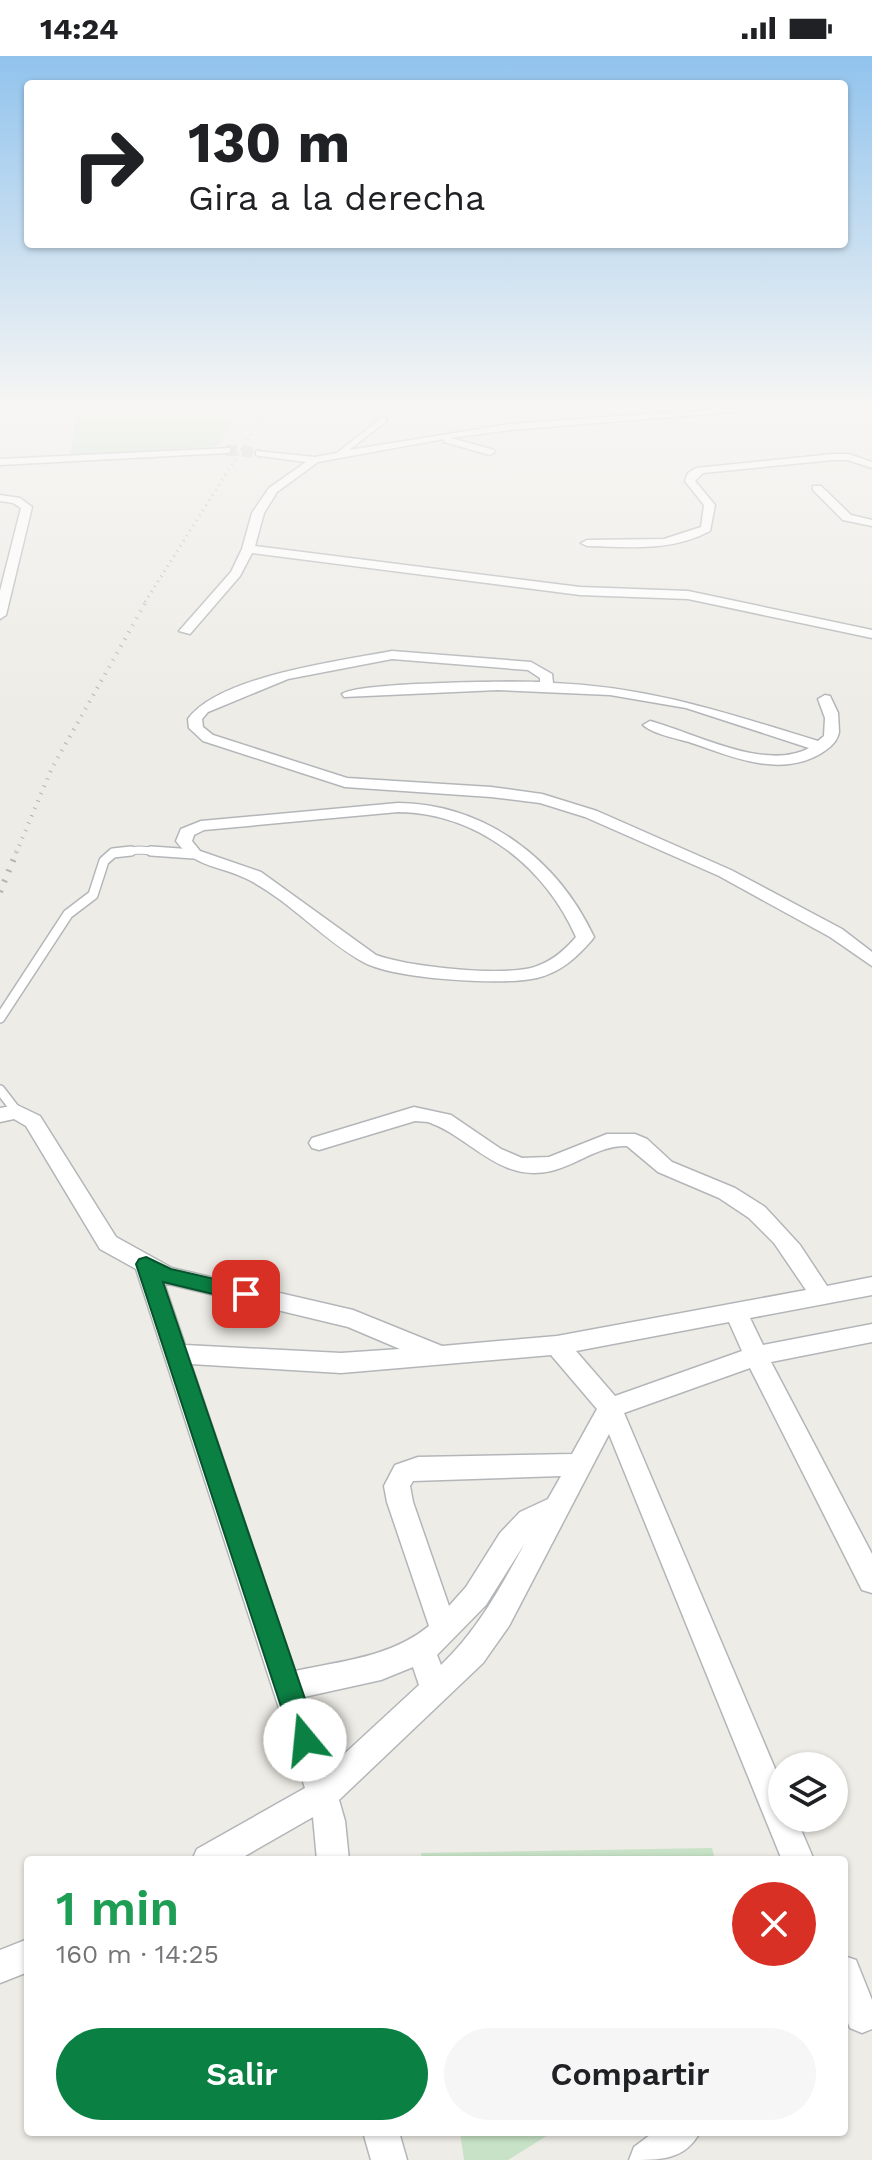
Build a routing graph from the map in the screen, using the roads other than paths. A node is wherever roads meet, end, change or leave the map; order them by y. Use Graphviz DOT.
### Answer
graph roads {
  1 [pos="27,507"];
  2 [pos="262,507"];
  3 [pos="710,507"];
  4 [pos="834,507"];
  5 [pos="872,523"];
  6 [pos="587,543"];
  7 [pos="248,549"];
  8 [pos="0,615"];
  9 [pos="185,631"];
  10 [pos="872,634"];
  11 [pos="546,688"];
  12 [pos="349,694"];
  13 [pos="825,699"];
  14 [pos="650,725"];
  15 [pos="822,747"];
  16 [pos="431,789"];
  17 [pos="420,809"];
  18 [pos="194,854"];
  19 [pos="872,961"];
  20 [pos="0,1018"];
  21 [pos="0,1090"];
  22 [pos="9,1114"];
  23 [pos="319,1143"];
  24 [pos="146,1264"];
  25 [pos="872,1286"];
  26 [pos="821,1295"];
  27 [pos="736,1312"];
  28 [pos="872,1333"];
  29 [pos="557,1345"];
  30 [pos="176,1354"];
  31 [pos="440,1356"];
  32 [pos="756,1356"];
  33 [pos="610,1408"];
  34 [pos="582,1465"];
  35 [pos="511,1566"];
  36 [pos="872,1581"];
  37 [pos="444,1631"];
  38 [pos="421,1650"];
  39 [pos="288,1686"];
  40 [pos="435,1690"];
  41 [pos="322,1795"];
  42 [pos="215,1856"];
  43 [pos="333,1856"];
  44 [pos="796,1856"];
  45 [pos="24,1957"];
  46 [pos="0,1967"];
  47 [pos="848,1985"];
  48 [pos="859,2019"];
  49 [pos="382,2136"];
  50 [pos="677,2136"];
  51 [pos="389,2160"];
  52 [pos="647,2160"];
  1 -- 8 [label="street"];
  2 -- 7 [label="street"];
  3 -- 6 [label="street"];
  4 -- 5 [label="street"];
  7 -- 9 [label="street"];
  7 -- 10 [label="street"];
  11 -- 12 [label="street"];
  11 -- 15 [label="street"];
  11 -- 16 [label="street"];
  13 -- 15 [label="street"];
  14 -- 15 [label="street"];
  16 -- 17 [label="street"];
  16 -- 19 [label="street"];
  17 -- 18 [label="street"];
  17 -- 18 [label="street"];
  18 -- 20 [label="lane"];
  21 -- 22 [label="lane"];
  22 -- 24 [label="street"];
  23 -- 26 [label="street"];
  24 -- 30 [label="street"];
  24 -- 31 [label="street"];
  25 -- 26 [label="street"];
  26 -- 27 [label="street"];
  27 -- 29 [label="street"];
  27 -- 32 [label="street"];
  28 -- 32 [label="street"];
  29 -- 31 [label="street"];
  29 -- 33 [label="street"];
  30 -- 31 [label="street"];
  30 -- 39 [label="street"];
  32 -- 33 [label="street"];
  32 -- 36 [label="street"];
  33 -- 34 [label="street"];
  33 -- 44 [label="street"];
  34 -- 35 [label="street"];
  34 -- 37 [label="street"];
  35 -- 37 [label="street"];
  35 -- 40 [label="street"];
  37 -- 38 [label="street"];
  38 -- 39 [label="street"];
  38 -- 40 [label="street"];
  39 -- 41 [label="street"];
  40 -- 41 [label="street"];
  41 -- 42 [label="street"];
  41 -- 43 [label="street"];
  45 -- 46 [label="street"];
  47 -- 48 [label="street"];
  49 -- 51 [label="street"];
  50 -- 52 [label="street"];
}
